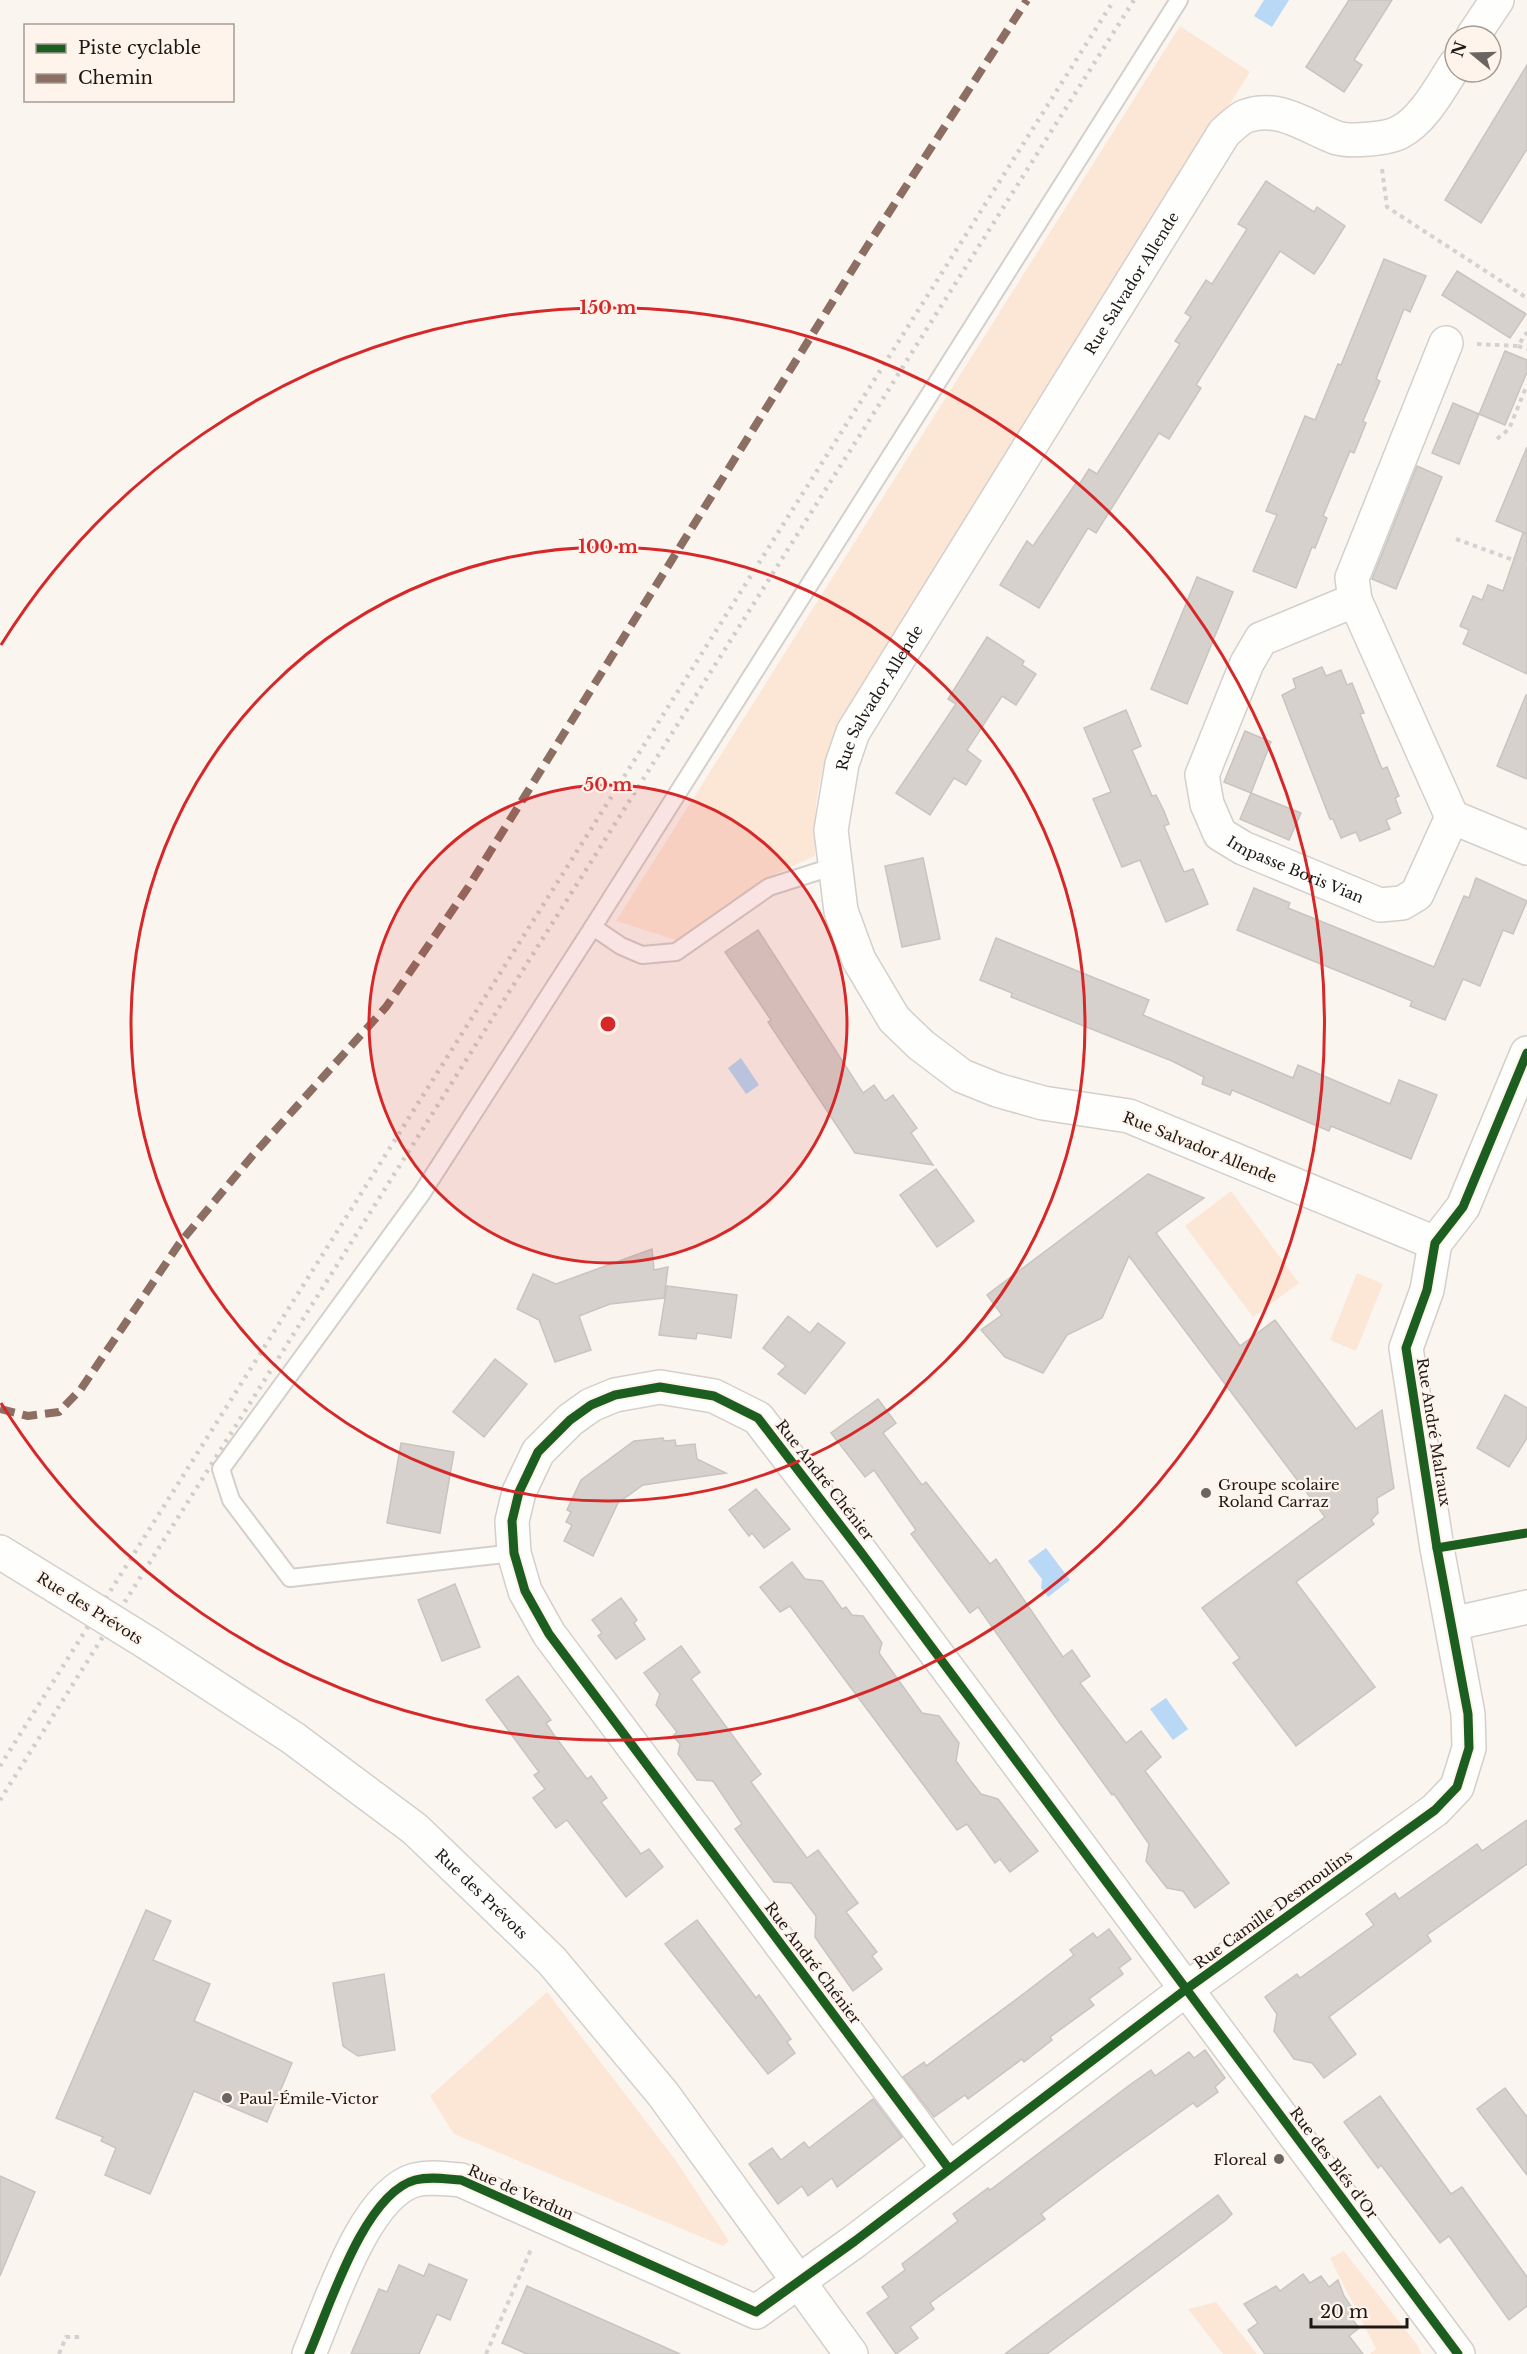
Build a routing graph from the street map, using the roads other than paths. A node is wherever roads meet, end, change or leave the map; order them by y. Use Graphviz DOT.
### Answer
graph roads {
  1 [pos="1179,0"];
  2 [pos="1497,0"];
  3 [pos="1481,24"];
  4 [pos="1443,84"];
  5 [pos="1446,343"];
  6 [pos="1355,600"];
  7 [pos="1452,817"];
  8 [pos="1527,848"];
  9 [pos="835,866"];
  10 [pos="593,927"];
  11 [pos="1527,1053"];
  12 [pos="1435,1243"];
  13 [pos="0,1552"];
  14 [pos="514,1553"];
  15 [pos="1527,1607"];
  16 [pos="1452,1624"];
  17 [pos="1185,1990"];
  18 [pos="949,2169"];
  19 [pos="798,2281"];
  20 [pos="309,2354"];
  21 [pos="851,2354"];
  22 [pos="1458,2354"];
  1 -- 10 [label="lane"];
  2 -- 3 [label="street"];
  4 -- 9 [label="street, Rue Salvador Allende"];
  5 -- 6 [label="street"];
  6 -- 7 [label="street"];
  6 -- 7 [label="street, Impasse Boris Vian"];
  7 -- 8 [label="street"];
  9 -- 10 [label="lane"];
  9 -- 12 [label="street, Rue Salvador Allende"];
  10 -- 14 [label="lane"];
  11 -- 12 [label="street, Rue André Malraux"];
  12 -- 16 [label="street, Rue André Malraux"];
  13 -- 19 [label="street, Rue des Prévots, bridge"];
  14 -- 17 [label="street, Rue André Chénier"];
  14 -- 18 [label="street, Rue André Chénier"];
  15 -- 16 [label="street"];
  16 -- 17 [label="street, Rue Camille Desmoulins"];
  17 -- 18 [label="street, Rue Camille Desmoulins"];
  17 -- 22 [label="street, Rue des Blés d'Or"];
  18 -- 19 [label="street, Rue Camille Desmoulins"];
  19 -- 20 [label="street, Rue de Verdun"];
  19 -- 21 [label="street, Rue des Prévots"];
}
